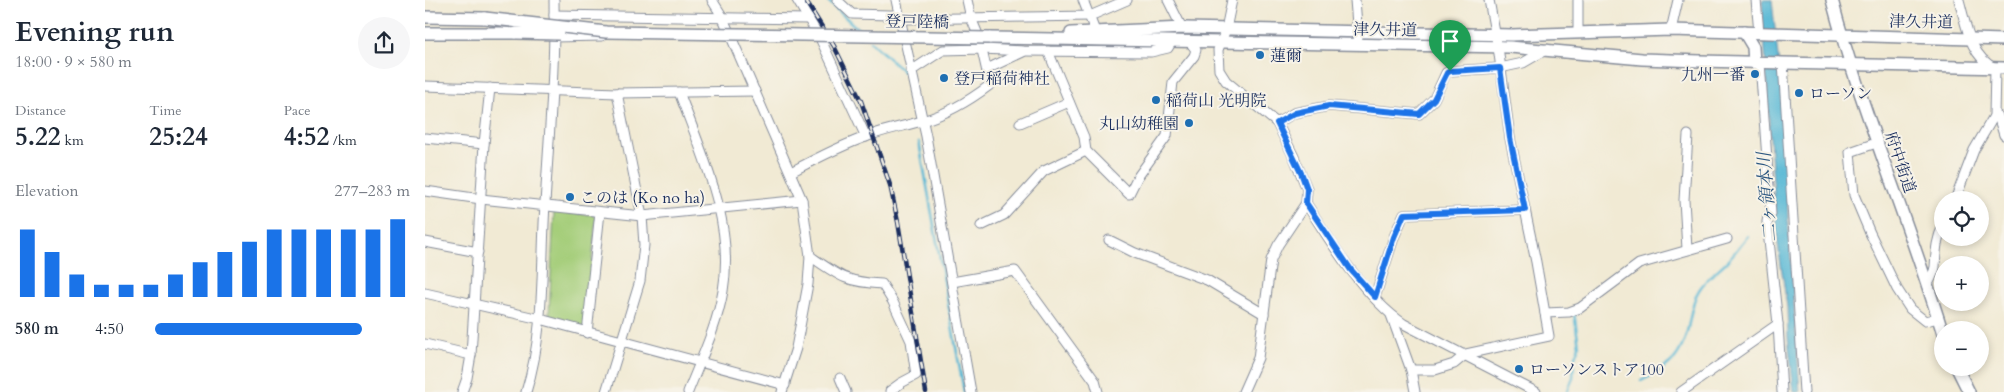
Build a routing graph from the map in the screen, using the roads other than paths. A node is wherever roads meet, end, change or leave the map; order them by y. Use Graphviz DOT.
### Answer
graph roads {
  1 [pos="554,0"];
  2 [pos="712,0"];
  3 [pos="797,0"];
  4 [pos="837,0"];
  5 [pos="896,0"];
  6 [pos="1083,0"];
  7 [pos="1127,0"];
  8 [pos="1169,0"];
  9 [pos="1233,0"];
  10 [pos="1355,0"];
  11 [pos="1489,0"];
  12 [pos="1578,0"];
  13 [pos="1677,0"];
  14 [pos="1756,0"];
  15 [pos="1832,0"];
  16 [pos="1959,0"];
  17 [pos="969,1"];
  18 [pos="554,15"];
  19 [pos="722,16"];
  20 [pos="1090,16"];
  21 [pos="425,17"];
  22 [pos="971,18"];
  23 [pos="809,19"];
  24 [pos="901,19"];
  25 [pos="1182,28"];
  26 [pos="1226,29"];
  27 [pos="1671,30"];
  28 [pos="1095,31"];
  29 [pos="1358,31"];
  30 [pos="606,32"];
  31 [pos="1744,32"];
  32 [pos="425,33"];
  33 [pos="1578,33"];
  34 [pos="1761,33"];
  35 [pos="1496,35"];
  36 [pos="1841,35"];
  37 [pos="730,36"];
  38 [pos="903,36"];
  39 [pos="554,37"];
  40 [pos="820,38"];
  41 [pos="869,38"];
  42 [pos="989,38"];
  43 [pos="1971,38"];
  44 [pos="1004,39"];
  45 [pos="2004,40"];
  46 [pos="1172,42"];
  47 [pos="1190,42"];
  48 [pos="1220,42"];
  49 [pos="1359,44"];
  50 [pos="1498,47"];
  51 [pos="982,48"];
  52 [pos="1547,49"];
  53 [pos="1024,51"];
  54 [pos="1048,51"];
  55 [pos="1760,63"];
  56 [pos="1781,63"];
  57 [pos="1851,65"];
  58 [pos="1500,68"];
  59 [pos="2000,68"];
  60 [pos="987,69"];
  61 [pos="911,71"];
  62 [pos="425,86"];
  63 [pos="490,88"];
  64 [pos="553,89"];
  65 [pos="617,92"];
  66 [pos="679,92"];
  67 [pos="755,92"];
  68 [pos="1069,102"];
  69 [pos="1994,116"];
  70 [pos="923,121"];
  71 [pos="1019,123"];
  72 [pos="1277,123"];
  73 [pos="1688,135"];
  74 [pos="2004,135"];
  75 [pos="866,137"];
  76 [pos="425,138"];
  77 [pos="1876,143"];
  78 [pos="484,144"];
  79 [pos="1086,150"];
  80 [pos="791,172"];
  81 [pos="425,191"];
  82 [pos="1958,191"];
  83 [pos="481,199"];
  84 [pos="802,200"];
  85 [pos="1306,203"];
  86 [pos="545,205"];
  87 [pos="719,208"];
  88 [pos="1525,210"];
  89 [pos="600,212"];
  90 [pos="642,216"];
  91 [pos="981,226"];
  92 [pos="1727,239"];
  93 [pos="1109,240"];
  94 [pos="425,242"];
  95 [pos="1936,246"];
  96 [pos="1687,249"];
  97 [pos="477,252"];
  98 [pos="810,256"];
  99 [pos="952,282"];
  100 [pos="1927,286"];
  101 [pos="425,293"];
  102 [pos="1375,297"];
  103 [pos="475,305"];
  104 [pos="1545,313"];
  105 [pos="1264,314"];
  106 [pos="1391,316"];
  107 [pos="1938,318"];
  108 [pos="539,319"];
  109 [pos="1939,321"];
  110 [pos="1778,324"];
  111 [pos="587,332"];
  112 [pos="623,341"];
  113 [pos="425,344"];
  114 [pos="1465,354"];
  115 [pos="471,355"];
  116 [pos="700,362"];
  117 [pos="1411,370"];
  118 [pos="1961,376"];
  119 [pos="840,378"];
  120 [pos="784,388"];
  121 [pos="1687,390"];
  122 [pos="890,391"];
  123 [pos="462,392"];
  124 [pos="526,392"];
  125 [pos="605,392"];
  126 [pos="688,392"];
  127 [pos="845,392"];
  128 [pos="971,392"];
  129 [pos="1098,392"];
  130 [pos="1243,392"];
  131 [pos="1415,392"];
  132 [pos="1536,392"];
  133 [pos="1782,392"];
  134 [pos="1804,392"];
  135 [pos="1969,392"];
  1 -- 18 [label="street"];
  2 -- 19 [label="street"];
  3 -- 23 [label="street"];
  4 -- 24 [label="street"];
  5 -- 24 [label="street"];
  6 -- 20 [label="street"];
  7 -- 20 [label="street"];
  8 -- 25 [label="street"];
  9 -- 26 [label="street"];
  10 -- 29 [label="street"];
  11 -- 35 [label="street"];
  12 -- 33 [label="street"];
  13 -- 27 [label="street"];
  14 -- 34 [label="street"];
  15 -- 36 [label="main road, 府中街道"];
  16 -- 43 [label="street"];
  17 -- 22 [label="street"];
  18 -- 19 [label="street"];
  18 -- 39 [label="street"];
  19 -- 23 [label="street"];
  19 -- 37 [label="street"];
  20 -- 22 [label="street"];
  20 -- 28 [label="street"];
  21 -- 30 [label="main road, 登戸陸橋, bridge"];
  22 -- 24 [label="street"];
  22 -- 51 [label="street"];
  23 -- 40 [label="street"];
  24 -- 38 [label="street"];
  25 -- 26 [label="main road, 津久井道"];
  25 -- 28 [label="main road, 津久井道"];
  26 -- 29 [label="main road, 津久井道"];
  26 -- 48 [label="street"];
  27 -- 31 [label="main road, 津久井道"];
  27 -- 33 [label="main road, 津久井道"];
  28 -- 44 [label="main road, 津久井道"];
  29 -- 35 [label="main road, 津久井道"];
  29 -- 49 [label="street"];
  30 -- 32 [label="main road, 登戸陸橋, bridge"];
  30 -- 42 [label="main road, 登戸陸橋, bridge"];
  31 -- 34 [label="main road, 津久井道"];
  31 -- 55 [label="main road"];
  33 -- 35 [label="main road, 津久井道"];
  34 -- 36 [label="main road, 津久井道"];
  35 -- 50 [label="street"];
  36 -- 43 [label="main road, 津久井道"];
  36 -- 57 [label="main road, 府中街道"];
  37 -- 39 [label="street"];
  37 -- 40 [label="street"];
  37 -- 67 [label="street"];
  38 -- 41 [label="street"];
  38 -- 61 [label="street"];
  39 -- 64 [label="street"];
  40 -- 75 [label="street"];
  42 -- 44 [label="main road, 津久井道"];
  43 -- 45 [label="main road, 津久井道"];
  43 -- 59 [label="street"];
  44 -- 46 [label="main road, 津久井道"];
  46 -- 47 [label="main road, 津久井道"];
  46 -- 54 [label="street"];
  47 -- 48 [label="main road, 津久井道"];
  47 -- 79 [label="street"];
  48 -- 49 [label="main road, 津久井道"];
  48 -- 72 [label="street"];
  49 -- 50 [label="main road, 津久井道"];
  50 -- 52 [label="main road, 津久井道"];
  50 -- 58 [label="street"];
  51 -- 53 [label="street"];
  51 -- 60 [label="street"];
  51 -- 61 [label="street"];
  52 -- 55 [label="main road, 津久井道"];
  52 -- 58 [label="street"];
  53 -- 54 [label="street"];
  53 -- 60 [label="street"];
  54 -- 68 [label="street"];
  55 -- 56 [label="main road, 津久井道"];
  55 -- 110 [label="street"];
  56 -- 57 [label="main road"];
  56 -- 134 [label="street"];
  57 -- 59 [label="main road"];
  57 -- 77 [label="main road, 府中街道"];
  58 -- 72 [label="street"];
  58 -- 88 [label="street"];
  59 -- 69 [label="street"];
  60 -- 70 [label="street"];
  61 -- 70 [label="street"];
  62 -- 63 [label="street"];
  63 -- 64 [label="street"];
  63 -- 78 [label="street"];
  64 -- 65 [label="street"];
  64 -- 86 [label="street"];
  65 -- 66 [label="street"];
  65 -- 90 [label="street"];
  66 -- 67 [label="street"];
  66 -- 87 [label="street"];
  67 -- 80 [label="street"];
  68 -- 71 [label="street"];
  68 -- 79 [label="street"];
  69 -- 74 [label="street"];
  69 -- 82 [label="street"];
  70 -- 75 [label="street"];
  70 -- 99 [label="street"];
  72 -- 85 [label="street"];
  73 -- 96 [label="street"];
  75 -- 80 [label="street"];
  76 -- 78 [label="street"];
  77 -- 100 [label="main road, 府中街道"];
  77 -- 107 [label="street"];
  78 -- 83 [label="street"];
  79 -- 91 [label="street"];
  80 -- 84 [label="street"];
  81 -- 83 [label="street"];
  83 -- 86 [label="street"];
  83 -- 97 [label="street"];
  84 -- 87 [label="street"];
  84 -- 98 [label="street"];
  85 -- 102 [label="street"];
  85 -- 105 [label="street"];
  86 -- 89 [label="street"];
  86 -- 108 [label="street"];
  87 -- 90 [label="street"];
  87 -- 116 [label="street"];
  88 -- 102 [label="street"];
  88 -- 104 [label="street"];
  89 -- 90 [label="street"];
  89 -- 111 [label="street"];
  90 -- 112 [label="street"];
  92 -- 96 [label="street"];
  93 -- 105 [label="street"];
  94 -- 97 [label="street"];
  95 -- 100 [label="street"];
  96 -- 104 [label="street"];
  97 -- 103 [label="street"];
  98 -- 120 [label="street"];
  98 -- 122 [label="street"];
  99 -- 128 [label="street"];
  99 -- 129 [label="street"];
  100 -- 107 [label="main road, 府中街道"];
  101 -- 103 [label="street"];
  102 -- 106 [label="street"];
  103 -- 108 [label="street"];
  103 -- 115 [label="street"];
  104 -- 114 [label="street"];
  105 -- 130 [label="street"];
  106 -- 114 [label="street"];
  106 -- 117 [label="street"];
  107 -- 109 [label="main road, 府中街道"];
  108 -- 111 [label="street"];
  108 -- 124 [label="street"];
  110 -- 121 [label="street"];
  110 -- 133 [label="street"];
  111 -- 112 [label="street"];
  112 -- 116 [label="street"];
  112 -- 125 [label="street"];
  113 -- 115 [label="street"];
  114 -- 117 [label="street"];
  114 -- 132 [label="street"];
  115 -- 123 [label="street"];
  116 -- 120 [label="street"];
  116 -- 126 [label="street"];
  117 -- 131 [label="street"];
  118 -- 135 [label="main road"];
  119 -- 127 [label="street"];
}
